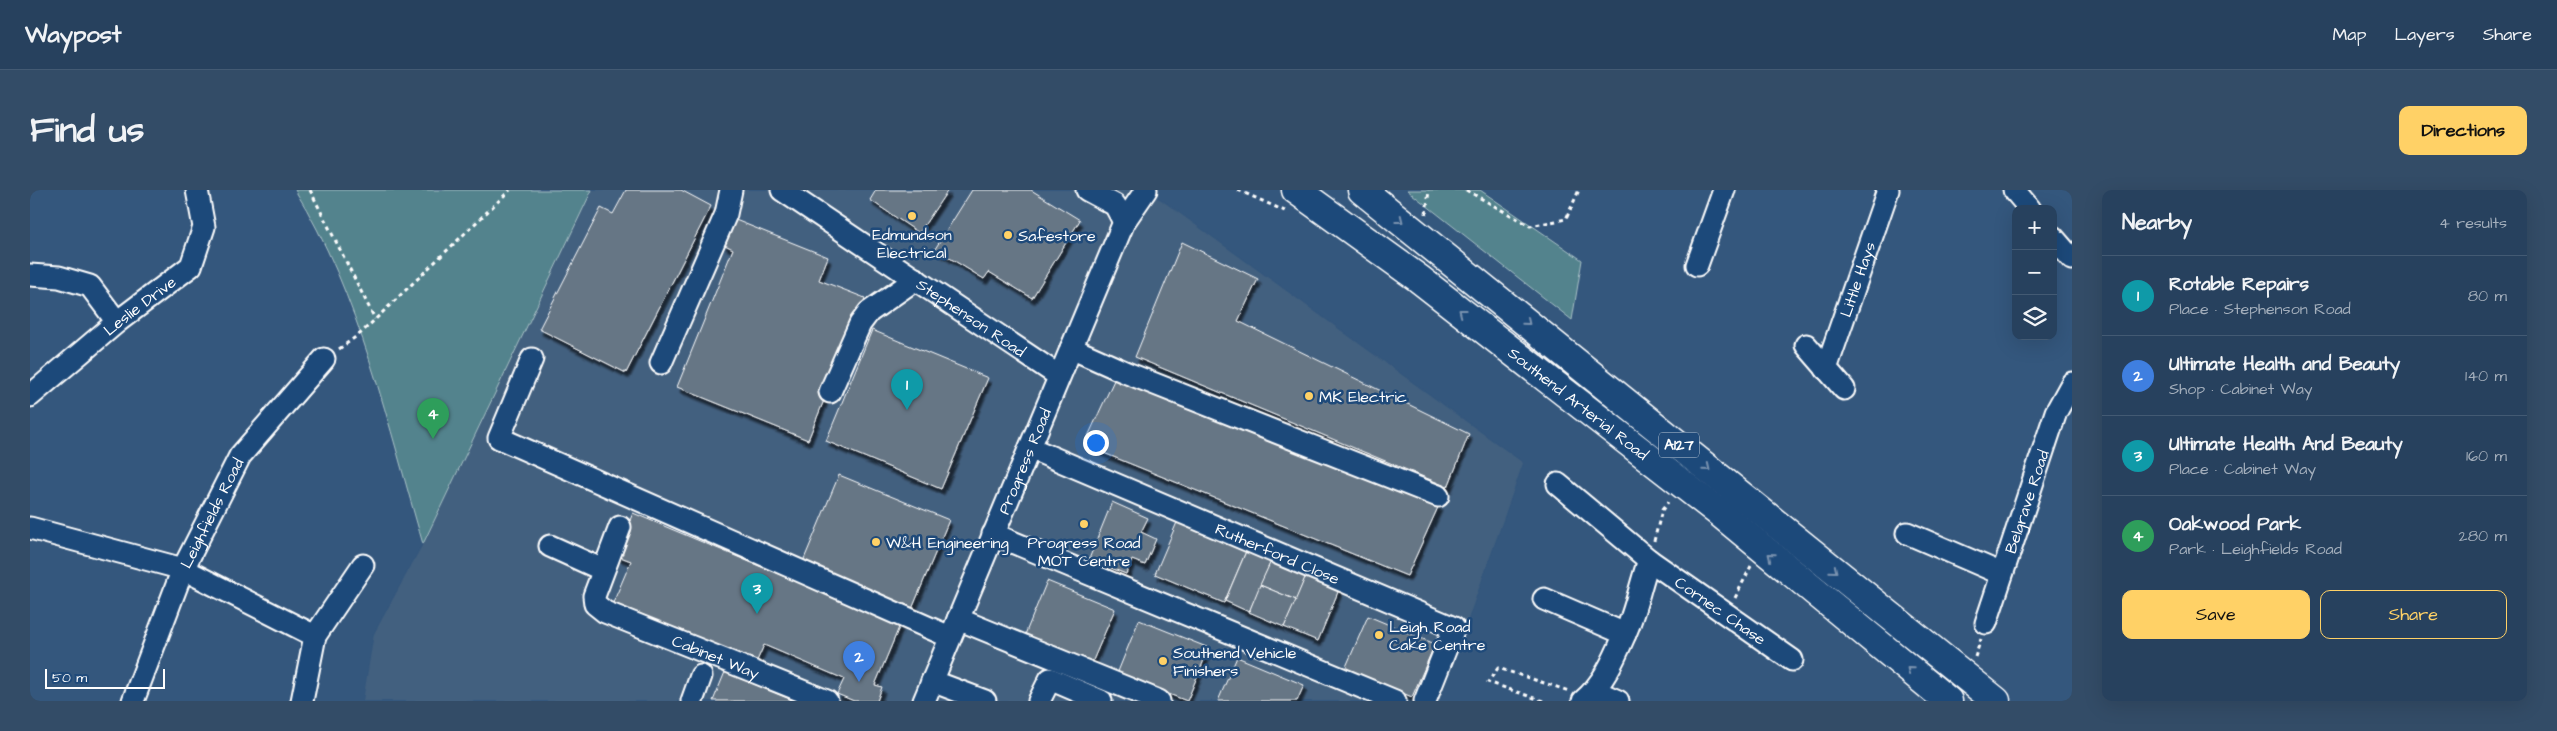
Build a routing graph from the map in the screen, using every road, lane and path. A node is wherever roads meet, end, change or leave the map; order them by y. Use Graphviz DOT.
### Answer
graph roads {
  1 [pos="197,190"];
  2 [pos="310,190"];
  3 [pos="510,190"];
  4 [pos="730,190"];
  5 [pos="782,190"];
  6 [pos="1118,190"];
  7 [pos="1122,190"];
  8 [pos="1146,190"];
  9 [pos="1296,190"];
  10 [pos="1318,190"];
  11 [pos="1362,190"];
  12 [pos="1429,190"];
  13 [pos="1466,190"];
  14 [pos="1579,190"];
  15 [pos="1724,190"];
  16 [pos="1888,190"];
  17 [pos="2014,190"];
  18 [pos="1092,192"];
  19 [pos="2027,205"];
  20 [pos="1426,214"];
  21 [pos="1124,222"];
  22 [pos="2057,241"];
  23 [pos="1386,254"];
  24 [pos="2072,259"];
  25 [pos="1697,265"];
  26 [pos="30,275"];
  27 [pos="916,279"];
  28 [pos="376,319"];
  29 [pos="117,322"];
  30 [pos="1806,346"];
  31 [pos="1071,348"];
  32 [pos="324,359"];
  33 [pos="532,359"];
  34 [pos="661,363"];
  35 [pos="1826,368"];
  36 [pos="1059,376"];
  37 [pos="2072,383"];
  38 [pos="1844,389"];
  39 [pos="830,392"];
  40 [pos="30,396"];
  41 [pos="1030,448"];
  42 [pos="1558,484"];
  43 [pos="1438,496"];
  44 [pos="1668,502"];
  45 [pos="620,527"];
  46 [pos="30,528"];
  47 [pos="1907,533"];
  48 [pos="994,534"];
  49 [pos="550,546"];
  50 [pos="1754,559"];
  51 [pos="1649,560"];
  52 [pos="363,565"];
  53 [pos="183,570"];
  54 [pos="603,570"];
  55 [pos="2002,574"];
  56 [pos="1544,599"];
  57 [pos="1727,615"];
  58 [pos="1986,623"];
  59 [pos="954,628"];
  60 [pos="1625,634"];
  61 [pos="314,636"];
  62 [pos="1792,660"];
  63 [pos="701,676"];
  64 [pos="932,681"];
  65 [pos="1589,696"];
  66 [pos="133,701"];
  67 [pos="302,701"];
  68 [pos="692,701"];
  69 [pos="827,701"];
  70 [pos="924,701"];
  71 [pos="985,701"];
  72 [pos="1039,701"];
  73 [pos="1101,701"];
  74 [pos="1159,701"];
  75 [pos="1395,701"];
  76 [pos="1425,701"];
  77 [pos="1543,701"];
  78 [pos="1618,701"];
  79 [pos="1948,701"];
  80 [pos="1996,701"];
  1 -- 29 [label="street, Leslie Drive"];
  2 -- 28 [label="path"];
  3 -- 28 [label="path"];
  4 -- 34 [label="street"];
  5 -- 27 [label="street, Stephenson Road"];
  6 -- 18 [label="street"];
  7 -- 21 [label="street, Progress Road"];
  8 -- 21 [label="street, Progress Road"];
  9 -- 23 [label="highway, Southend Arterial Road / A127"];
  10 -- 23 [label="highway"];
  11 -- 80 [label="highway, Southend Arterial Road / A127, one-way"];
  12 -- 20 [label="path"];
  13 -- 14 [label="path"];
  15 -- 25 [label="street"];
  16 -- 35 [label="street, Little Hays"];
  17 -- 19 [label="street"];
  18 -- 21 [label="street"];
  21 -- 31 [label="street, Progress Road"];
  22 -- 24 [label="street"];
  79 -- 23 [label="highway, Southend Arterial Road / A127, one-way"];
  26 -- 29 [label="street"];
  27 -- 36 [label="street, Stephenson Road"];
  27 -- 39 [label="street"];
  28 -- 32 [label="path"];
  29 -- 40 [label="street, Leslie Drive"];
  30 -- 35 [label="street"];
  31 -- 36 [label="street, Progress Road"];
  31 -- 43 [label="street"];
  32 -- 53 [label="street, Leighfields Road"];
  33 -- 59 [label="street"];
  35 -- 38 [label="street"];
  36 -- 41 [label="street, Progress Road"];
  37 -- 55 [label="street, Belgrave Road"];
  41 -- 48 [label="street, Progress Road"];
  41 -- 76 [label="street, Rutherford Close"];
  42 -- 51 [label="street, Cornec Chase"];
  44 -- 51 [label="path"];
  45 -- 54 [label="street"];
  46 -- 53 [label="street, Leighfields Road"];
  47 -- 55 [label="street"];
  48 -- 59 [label="street, Progress Road"];
  48 -- 75 [label="street"];
  49 -- 54 [label="street"];
  50 -- 57 [label="path"];
  51 -- 57 [label="street, Cornec Chase"];
  51 -- 60 [label="street"];
  52 -- 61 [label="street"];
  53 -- 61 [label="street"];
  53 -- 66 [label="street"];
  54 -- 69 [label="street, Cabinet Way"];
  55 -- 58 [label="street, Belgrave Road"];
  56 -- 60 [label="street"];
  57 -- 62 [label="street, Cornec Chase"];
  59 -- 64 [label="street, Progress Road"];
  59 -- 74 [label="street"];
  60 -- 65 [label="street"];
  61 -- 67 [label="street"];
  63 -- 68 [label="street"];
  64 -- 70 [label="street, Progress Road"];
  64 -- 71 [label="street"];
  65 -- 77 [label="path"];
  65 -- 78 [label="street"];
  72 -- 73 [label="street"];
}
